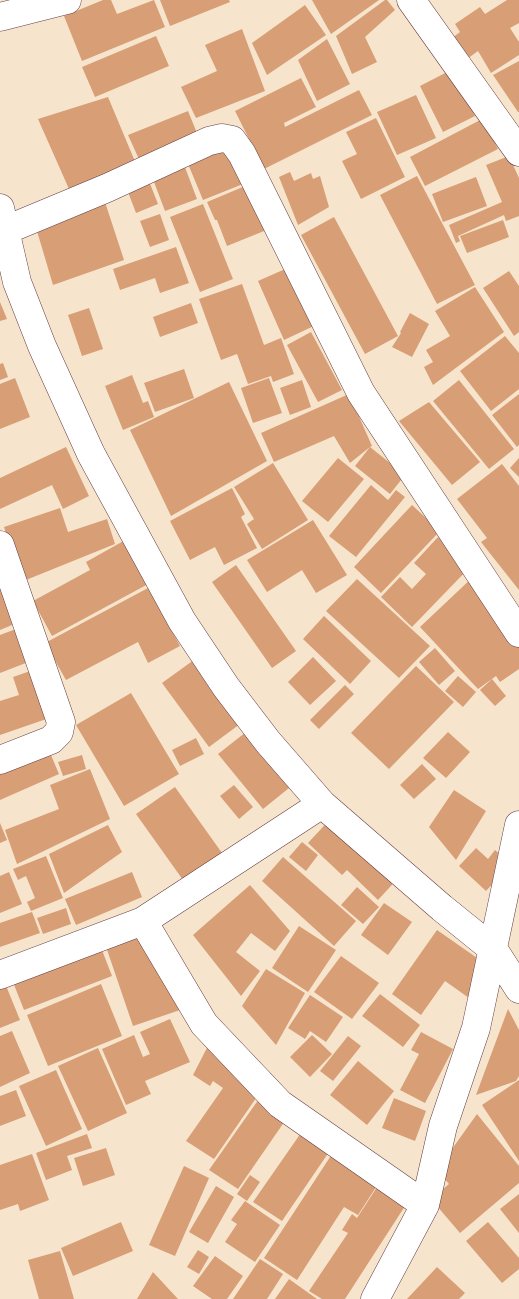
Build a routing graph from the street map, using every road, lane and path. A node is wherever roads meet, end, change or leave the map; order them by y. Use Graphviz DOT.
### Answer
graph roads {
  1 [pos="67,0"];
  2 [pos="410,0"];
  3 [pos="0,17"];
  4 [pos="519,152"];
  5 [pos="3,219"];
  6 [pos="0,546"];
  7 [pos="519,633"];
  8 [pos="0,760"];
  9 [pos="322,804"];
  10 [pos="519,825"];
  11 [pos="143,921"];
  12 [pos="494,950"];
  13 [pos="0,974"];
  14 [pos="519,989"];
  15 [pos="424,1205"];
  16 [pos="375,1299"];
  1 -- 3 [label="street"];
  2 -- 4 [label="street"];
  5 -- 7 [label="street"];
  5 -- 9 [label="street"];
  6 -- 8 [label="street"];
  9 -- 11 [label="street"];
  9 -- 12 [label="street"];
  10 -- 12 [label="street"];
  11 -- 13 [label="street"];
  11 -- 15 [label="street"];
  12 -- 14 [label="street"];
  12 -- 15 [label="street"];
  15 -- 16 [label="street"];
}
